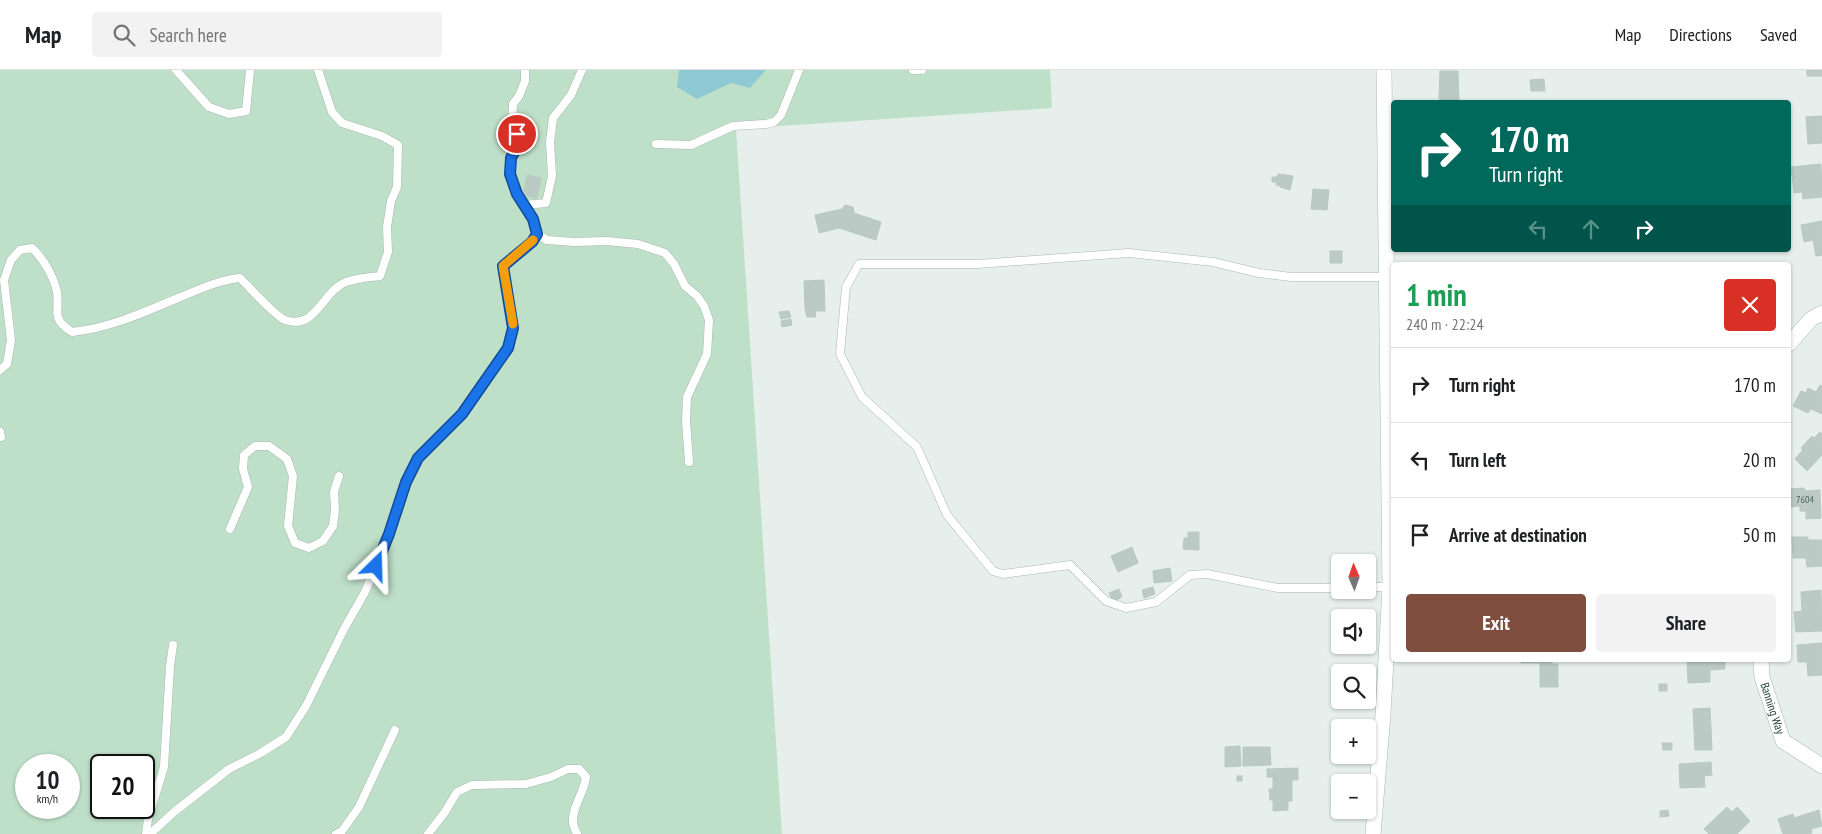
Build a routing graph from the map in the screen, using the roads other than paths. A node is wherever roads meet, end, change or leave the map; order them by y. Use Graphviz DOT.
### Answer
graph roads {
  1 [pos="176,70"];
  2 [pos="250,70"];
  3 [pos="318,70"];
  4 [pos="525,70"];
  5 [pos="582,70"];
  6 [pos="800,70"];
  7 [pos="913,70"];
  8 [pos="922,70"];
  9 [pos="1384,70"];
  10 [pos="656,144"];
  11 [pos="524,205"];
  12 [pos="537,234"];
  13 [pos="1386,277"];
  14 [pos="1822,314"];
  15 [pos="1791,342"];
  16 [pos="0,370"];
  17 [pos="689,462"];
  18 [pos="339,476"];
  19 [pos="230,528"];
  20 [pos="1376,587"];
  21 [pos="1390,587"];
  22 [pos="1331,588"];
  23 [pos="173,645"];
  24 [pos="1761,662"];
  25 [pos="395,730"];
  26 [pos="1822,766"];
  27 [pos="146,834"];
  28 [pos="150,834"];
  29 [pos="336,834"];
  30 [pos="428,834"];
  31 [pos="577,834"];
  32 [pos="1373,834"];
  1 -- 2 [label="lane"];
  3 -- 16 [label="lane"];
  4 -- 11 [label="lane"];
  5 -- 11 [label="lane"];
  6 -- 10 [label="lane"];
  7 -- 8 [label="lane"];
  9 -- 13 [label="street"];
  11 -- 12 [label="lane"];
  12 -- 17 [label="lane"];
  12 -- 28 [label="lane"];
  13 -- 21 [label="street"];
  13 -- 22 [label="lane"];
  14 -- 15 [label="street"];
  18 -- 19 [label="lane"];
  20 -- 21 [label="lane"];
  21 -- 32 [label="street"];
  23 -- 27 [label="lane"];
  24 -- 26 [label="street, Banning Way"];
  25 -- 29 [label="lane"];
  30 -- 31 [label="lane"];
}
